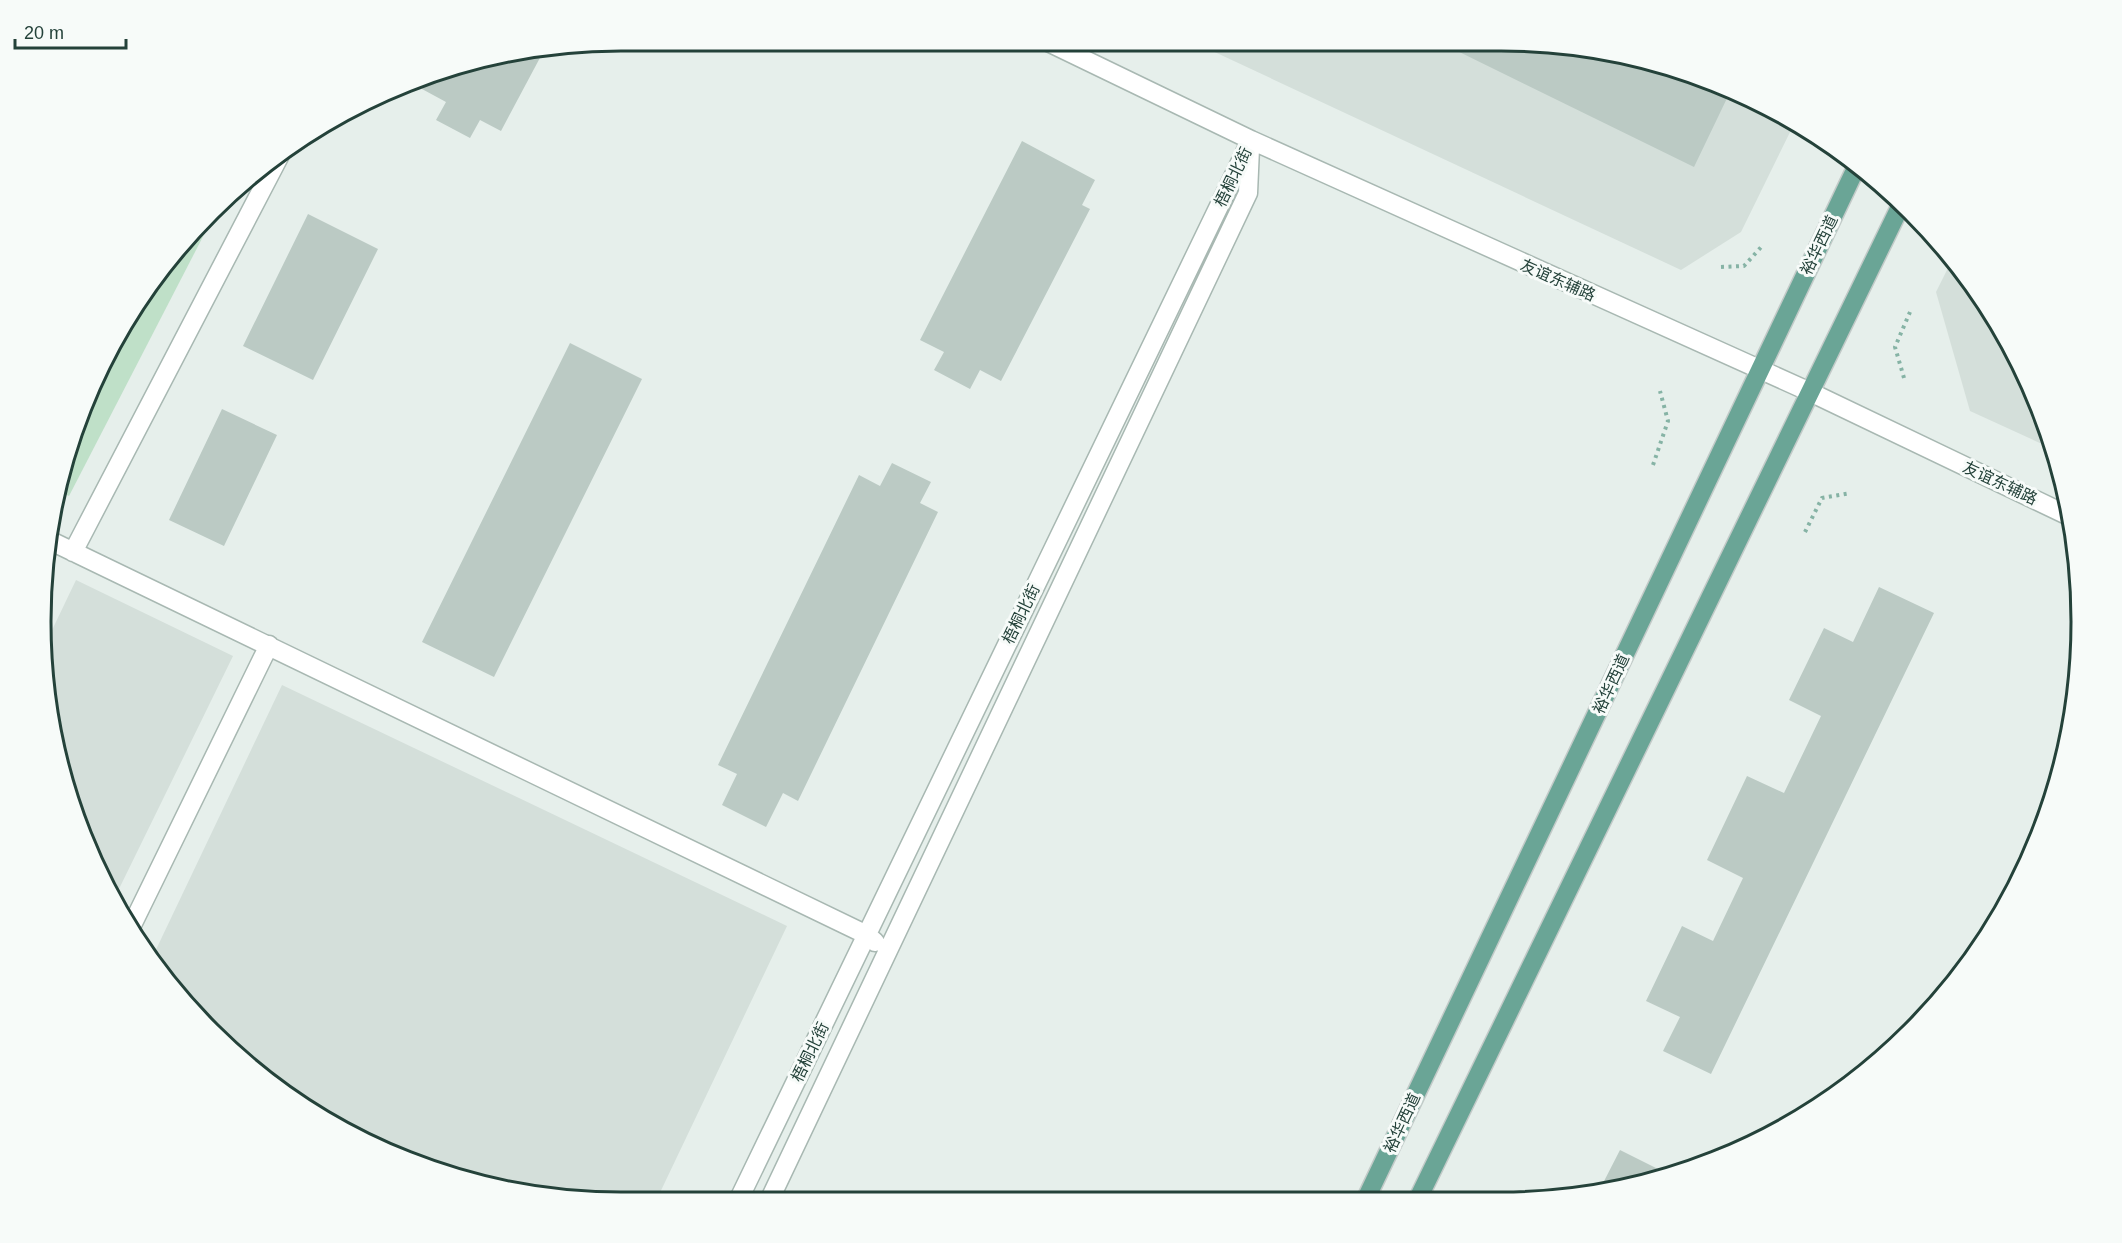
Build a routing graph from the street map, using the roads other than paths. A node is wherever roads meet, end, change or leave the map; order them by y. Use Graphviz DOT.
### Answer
graph roads {
  1 [pos="1067,51"];
  2 [pos="1251,140"];
  3 [pos="272,171"];
  4 [pos="1853,174"];
  5 [pos="1898,212"];
  6 [pos="1760,372"];
  7 [pos="1810,392"];
  8 [pos="2060,512"];
  9 [pos="57,544"];
  10 [pos="73,552"];
  11 [pos="269,645"];
  12 [pos="135,919"];
  13 [pos="867,935"];
  14 [pos="888,952"];
  15 [pos="742,1192"];
  16 [pos="773,1192"];
  17 [pos="1369,1192"];
  18 [pos="1421,1192"];
  1 -- 2 [label="street, 友谊东辅路"];
  2 -- 6 [label="street, 友谊东辅路"];
  2 -- 13 [label="street, 梧桐北街"];
  2 -- 14 [label="street, 梧桐北街"];
  3 -- 10 [label="street"];
  4 -- 6 [label="main road, 裕华西道"];
  5 -- 7 [label="main road"];
  6 -- 7 [label="street, 友谊东辅路"];
  6 -- 17 [label="main road, 裕华西道"];
  7 -- 8 [label="street, 友谊东辅路"];
  7 -- 18 [label="main road"];
  9 -- 10 [label="street"];
  10 -- 11 [label="street"];
  11 -- 12 [label="street"];
  11 -- 13 [label="street"];
  13 -- 14 [label="street"];
  13 -- 15 [label="street, 梧桐北街"];
  14 -- 16 [label="street, 梧桐北街"];
}
